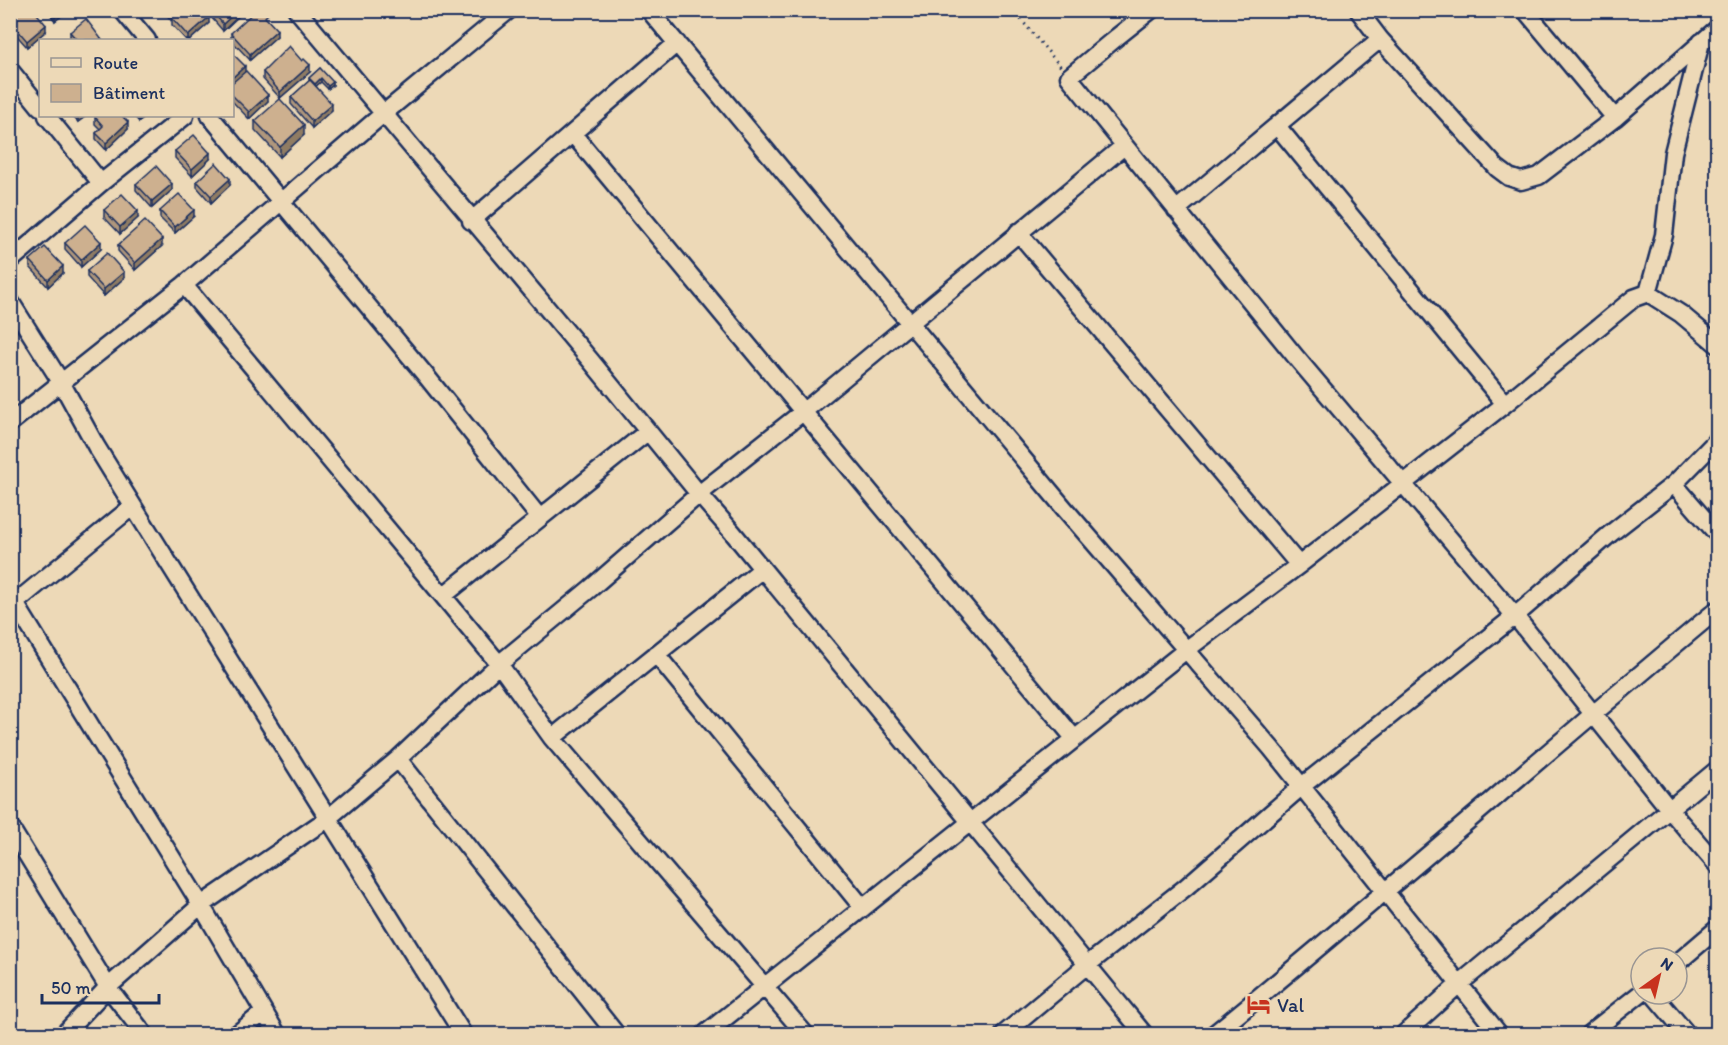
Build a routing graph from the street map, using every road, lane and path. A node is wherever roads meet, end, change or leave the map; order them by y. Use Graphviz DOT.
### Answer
graph roads {
  1 [pos="122,10"];
  2 [pos="297,10"];
  3 [pos="509,10"];
  4 [pos="649,10"];
  5 [pos="1013,10"];
  6 [pos="1152,10"];
  7 [pos="1358,10"];
  8 [pos="1525,10"];
  9 [pos="1718,28"];
  10 [pos="146,39"];
  11 [pos="1380,39"];
  12 [pos="1701,42"];
  13 [pos="676,43"];
  14 [pos="10,70"];
  15 [pos="1069,77"];
  16 [pos="39,106"];
  17 [pos="383,114"];
  18 [pos="48,117"];
  19 [pos="184,117"];
  20 [pos="211,117"];
  21 [pos="1616,118"];
  22 [pos="1277,126"];
  23 [pos="573,134"];
  24 [pos="1124,146"];
  25 [pos="101,183"];
  26 [pos="281,200"];
  27 [pos="1176,210"];
  28 [pos="471,221"];
  29 [pos="1018,232"];
  30 [pos="10,261"];
  31 [pos="184,285"];
  32 [pos="1648,293"];
  33 [pos="10,301"];
  34 [pos="910,323"];
  35 [pos="1718,345"];
  36 [pos="61,382"];
  37 [pos="1505,404"];
  38 [pos="804,411"];
  39 [pos="10,423"];
  40 [pos="647,432"];
  41 [pos="1718,439"];
  42 [pos="1404,484"];
  43 [pos="1674,484"];
  44 [pos="699,494"];
  45 [pos="134,506"];
  46 [pos="539,517"];
  47 [pos="1716,533"];
  48 [pos="1299,565"];
  49 [pos="761,570"];
  50 [pos="443,596"];
  51 [pos="13,605"];
  52 [pos="1718,609"];
  53 [pos="1515,616"];
  54 [pos="1186,650"];
  55 [pos="656,654"];
  56 [pos="499,664"];
  57 [pos="1592,713"];
  58 [pos="552,738"];
  59 [pos="1074,738"];
  60 [pos="398,759"];
  61 [pos="1718,770"];
  62 [pos="1302,786"];
  63 [pos="1669,809"];
  64 [pos="327,819"];
  65 [pos="971,824"];
  66 [pos="10,827"];
  67 [pos="1718,866"];
  68 [pos="1386,892"];
  69 [pos="201,905"];
  70 [pos="863,908"];
  71 [pos="1718,928"];
  72 [pos="1689,953"];
  73 [pos="1087,965"];
  74 [pos="1459,984"];
  75 [pos="108,987"];
  76 [pos="765,987"];
  77 [pos="1629,1003"];
  78 [pos="1663,1006"];
  79 [pos="264,1012"];
  80 [pos="456,1032"];
  81 [pos="64,1035"];
  82 [pos="144,1035"];
  83 [pos="237,1035"];
  84 [pos="277,1035"];
  85 [pos="616,1035"];
  86 [pos="705,1035"];
  87 [pos="805,1035"];
  88 [pos="1004,1035"];
  89 [pos="1144,1035"];
  90 [pos="1214,1035"];
  91 [pos="1404,1035"];
  92 [pos="1499,1035"];
  93 [pos="1589,1035"];
  94 [pos="1687,1035"];
  1 -- 10 [label="street"];
  2 -- 17 [label="street"];
  3 -- 17 [label="street"];
  4 -- 13 [label="street"];
  5 -- 15 [label="path"];
  6 -- 15 [label="street"];
  7 -- 11 [label="street"];
  8 -- 21 [label="street"];
  9 -- 12 [label="street"];
  11 -- 21 [label="street"];
  11 -- 22 [label="street"];
  12 -- 21 [label="street"];
  12 -- 32 [label="street"];
  13 -- 23 [label="street"];
  13 -- 34 [label="street"];
  14 -- 16 [label="street"];
  15 -- 24 [label="street"];
  17 -- 26 [label="street"];
  17 -- 28 [label="street"];
  18 -- 25 [label="street"];
  19 -- 25 [label="street"];
  20 -- 26 [label="street"];
  22 -- 27 [label="street"];
  22 -- 37 [label="street"];
  23 -- 28 [label="street"];
  23 -- 38 [label="street"];
  24 -- 27 [label="street"];
  24 -- 29 [label="street"];
  25 -- 30 [label="street"];
  26 -- 31 [label="street"];
  26 -- 46 [label="street"];
  27 -- 42 [label="street"];
  28 -- 40 [label="street"];
  29 -- 34 [label="street"];
  29 -- 48 [label="street"];
  31 -- 36 [label="street"];
  31 -- 50 [label="street"];
  32 -- 35 [label="street"];
  32 -- 37 [label="street"];
  33 -- 36 [label="street"];
  34 -- 38 [label="street"];
  34 -- 54 [label="street"];
  36 -- 39 [label="street"];
  36 -- 45 [label="street"];
  37 -- 42 [label="street"];
  38 -- 44 [label="street"];
  38 -- 59 [label="street"];
  40 -- 44 [label="street"];
  40 -- 46 [label="street"];
  41 -- 43 [label="street"];
  42 -- 48 [label="street"];
  42 -- 53 [label="street"];
  43 -- 47 [label="street"];
  43 -- 53 [label="street"];
  44 -- 49 [label="street"];
  44 -- 56 [label="street"];
  45 -- 51 [label="street"];
  45 -- 64 [label="street"];
  46 -- 50 [label="street"];
  48 -- 54 [label="street"];
  49 -- 55 [label="street"];
  49 -- 65 [label="street"];
  50 -- 56 [label="street"];
  51 -- 69 [label="street"];
  52 -- 57 [label="street"];
  53 -- 57 [label="street"];
  53 -- 62 [label="street"];
  54 -- 59 [label="street"];
  54 -- 62 [label="street"];
  55 -- 58 [label="street"];
  55 -- 70 [label="street"];
  56 -- 58 [label="street"];
  56 -- 60 [label="street"];
  57 -- 63 [label="street"];
  57 -- 68 [label="street"];
  58 -- 76 [label="street"];
  59 -- 65 [label="street"];
  60 -- 64 [label="street"];
  60 -- 85 [label="street"];
  61 -- 63 [label="street"];
  62 -- 68 [label="street"];
  62 -- 73 [label="street"];
  63 -- 67 [label="street"];
  63 -- 74 [label="street"];
  64 -- 69 [label="street"];
  64 -- 80 [label="street"];
  65 -- 70 [label="street"];
  65 -- 73 [label="street"];
  66 -- 75 [label="street"];
  68 -- 74 [label="street"];
  68 -- 90 [label="street"];
  69 -- 75 [label="street"];
  69 -- 79 [label="street"];
  70 -- 76 [label="street"];
  71 -- 72 [label="street"];
  73 -- 88 [label="street"];
  73 -- 89 [label="street"];
  74 -- 91 [label="street"];
  74 -- 92 [label="street"];
  75 -- 81 [label="street"];
  75 -- 82 [label="street"];
  76 -- 86 [label="street"];
  76 -- 87 [label="street"];
  77 -- 93 [label="street"];
  78 -- 94 [label="street"];
  79 -- 83 [label="street"];
  79 -- 84 [label="street"];
}
